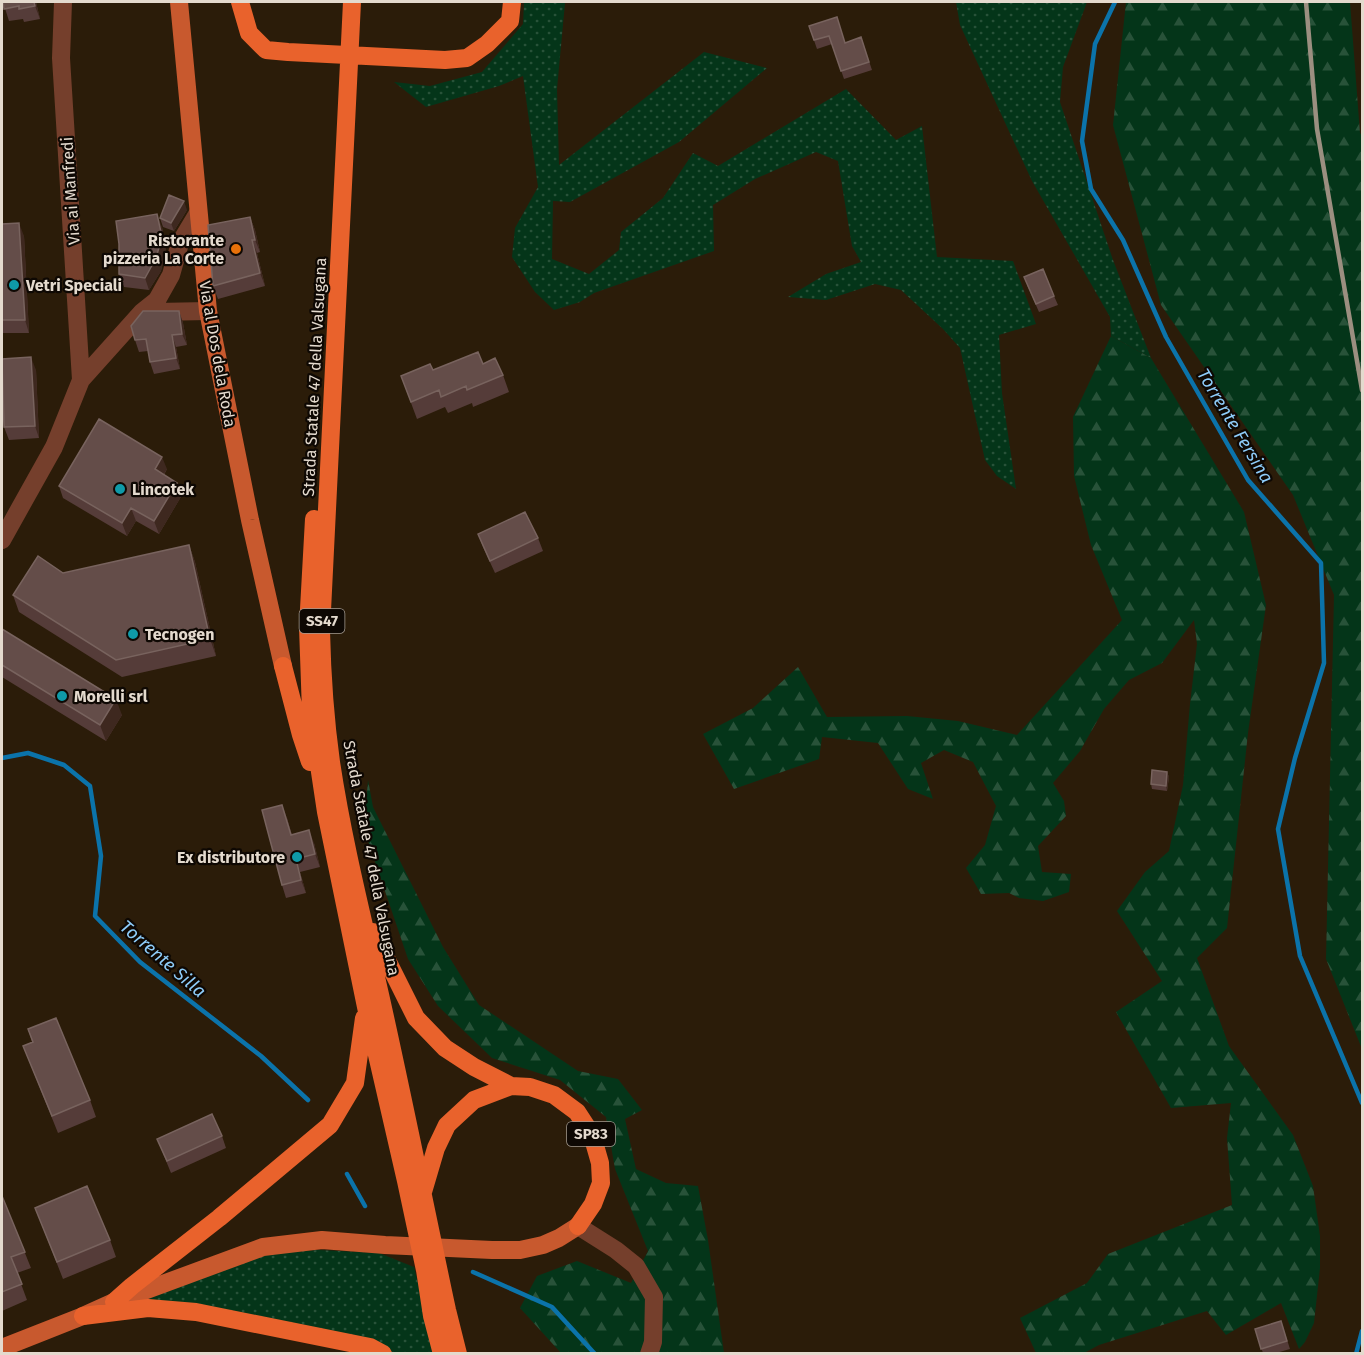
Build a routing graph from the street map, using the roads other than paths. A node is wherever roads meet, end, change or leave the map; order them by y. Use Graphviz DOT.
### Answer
graph roads {
  1 [pos="63,2"];
  2 [pos="179,2"];
  3 [pos="240,2"];
  4 [pos="342,2"];
  5 [pos="352,2"];
  6 [pos="362,2"];
  7 [pos="512,2"];
  8 [pos="351,38"];
  9 [pos="198,213"];
  10 [pos="208,311"];
  11 [pos="142,312"];
  12 [pos="81,380"];
  13 [pos="2,540"];
  14 [pos="283,666"];
  15 [pos="326,812"];
  16 [pos="358,900"];
  17 [pos="366,1007"];
  18 [pos="511,1086"];
  19 [pos="422,1194"];
  20 [pos="578,1226"];
  21 [pos="423,1228"];
  22 [pos="431,1268"];
  23 [pos="114,1302"];
  24 [pos="83,1316"];
  25 [pos="2,1348"];
  26 [pos="383,1353"];
  27 [pos="442,1353"];
  28 [pos="458,1353"];
  29 [pos="649,1353"];
  1 -- 12 [label="street, Via ai Manfredi"];
  2 -- 9 [label="main road, Via al Dos dela Roda"];
  3 -- 7 [label="highway"];
  4 -- 15 [label="highway, Strada Statale 47 della Valsugana / SS47"];
  5 -- 8 [label="highway, Strada Statale 47 della Valsugana / SS47"];
  6 -- 8 [label="highway"];
  8 -- 16 [label="highway, Strada Statale 47 della Valsugana / SS47"];
  9 -- 10 [label="main road, Via al Dos dela Roda"];
  9 -- 11 [label="street, Via ai Manfredi"];
  10 -- 11 [label="street"];
  10 -- 14 [label="main road, Via al Dos dela Roda"];
  11 -- 12 [label="street, Via ai Manfredi"];
  12 -- 13 [label="street, Via ai Manfredi"];
  14 -- 15 [label="highway"];
  15 -- 17 [label="highway, Strada Statale 47 della Valsugana / SS47"];
  16 -- 18 [label="highway"];
  16 -- 19 [label="highway, Strada Statale 47 della Valsugana / SS47"];
  17 -- 21 [label="highway, Strada Statale 47 della Valsugana / SS47"];
  17 -- 23 [label="highway"];
  18 -- 19 [label="highway, SP83"];
  18 -- 20 [label="highway, SP83"];
  19 -- 21 [label="highway, Strada Statale 47 della Valsugana / SS47"];
  20 -- 23 [label="main road, SP83"];
  20 -- 29 [label="street"];
  21 -- 22 [label="highway, Strada Statale 47 della Valsugana / SS47"];
  22 -- 27 [label="highway, Strada Statale 47 della Valsugana / SS47"];
  22 -- 28 [label="highway, Strada Statale 47 della Valsugana / SS47"];
  23 -- 24 [label="main road, SP83"];
  24 -- 25 [label="main road, SP83"];
  24 -- 26 [label="highway"];
}
